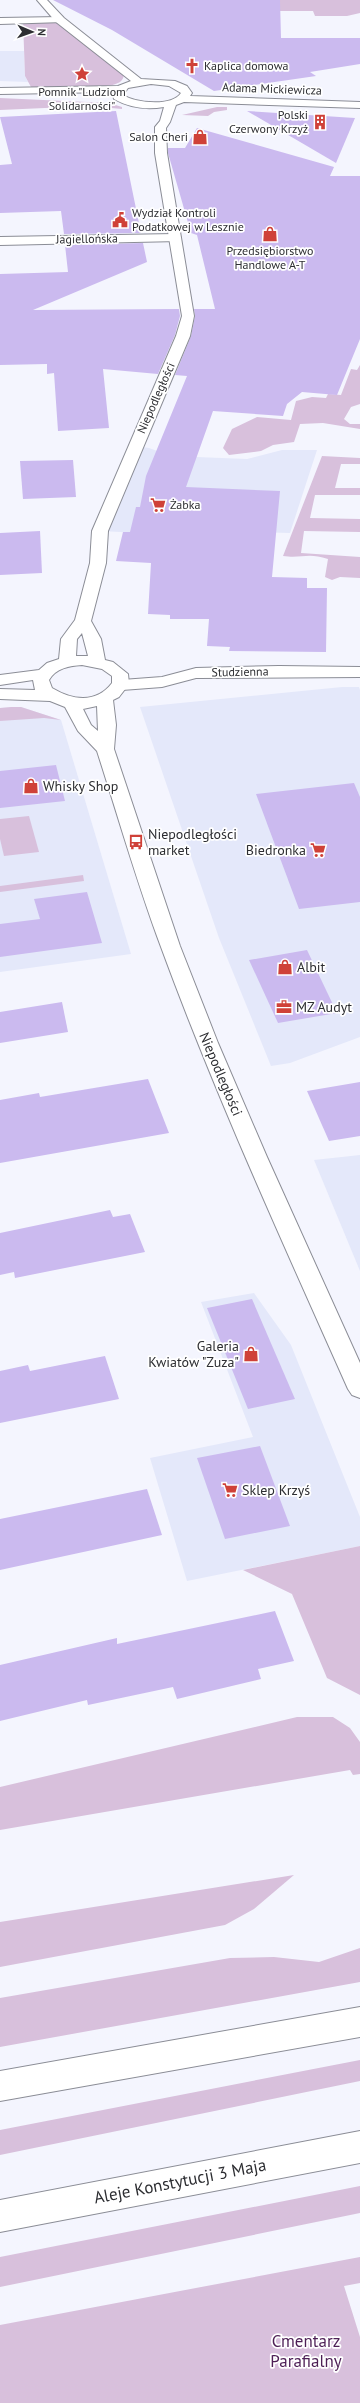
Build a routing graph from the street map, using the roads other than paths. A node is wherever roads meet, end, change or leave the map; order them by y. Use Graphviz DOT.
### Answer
graph roads {
  1 [pos="42,0"];
  2 [pos="60,20"];
  3 [pos="0,21"];
  4 [pos="104,53"];
  5 [pos="139,82"];
  6 [pos="161,82"];
  7 [pos="0,91"];
  8 [pos="119,93"];
  9 [pos="184,94"];
  10 [pos="360,96"];
  11 [pos="171,103"];
  12 [pos="148,105"];
  13 [pos="360,105"];
  14 [pos="155,120"];
  15 [pos="175,238"];
  16 [pos="0,241"];
  17 [pos="83,621"];
  18 [pos="97,661"];
  19 [pos="67,662"];
  20 [pos="360,672"];
  21 [pos="43,674"];
  22 [pos="120,679"];
  23 [pos="0,680"];
  24 [pos="0,694"];
  25 [pos="50,696"];
  26 [pos="105,699"];
  27 [pos="72,703"];
  28 [pos="105,749"];
  29 [pos="360,1389"];
  30 [pos="360,2022"];
  31 [pos="0,2086"];
  32 [pos="360,2147"];
  33 [pos="0,2216"];
  1 -- 2 [label="street"];
  2 -- 3 [label="street"];
  2 -- 4 [label="street"];
  4 -- 5 [label="street"];
  4 -- 6 [label="street"];
  5 -- 6 [label="street"];
  5 -- 8 [label="street"];
  6 -- 9 [label="street"];
  7 -- 8 [label="street"];
  8 -- 12 [label="street"];
  9 -- 10 [label="street, Adama Mickiewicza"];
  9 -- 11 [label="street"];
  9 -- 13 [label="street, Adama Mickiewicza"];
  11 -- 12 [label="street"];
  11 -- 14 [label="street, Niepodległości"];
  12 -- 14 [label="street, Niepodległości"];
  14 -- 15 [label="street, Niepodległości"];
  15 -- 16 [label="street, Jagiellońska"];
  15 -- 17 [label="street, Niepodległości"];
  17 -- 18 [label="street"];
  17 -- 19 [label="street"];
  18 -- 19 [label="street"];
  18 -- 22 [label="street"];
  19 -- 21 [label="street"];
  20 -- 22 [label="street, Studzienna"];
  21 -- 23 [label="street"];
  21 -- 25 [label="street"];
  22 -- 26 [label="street"];
  24 -- 25 [label="street"];
  25 -- 27 [label="street"];
  26 -- 27 [label="street"];
  26 -- 28 [label="street, Niepodległości"];
  27 -- 28 [label="street, Niepodległości"];
  28 -- 29 [label="street, Niepodległości"];
  30 -- 31 [label="street"];
  32 -- 33 [label="street, Aleje Konstytucji 3 Maja"];
}
